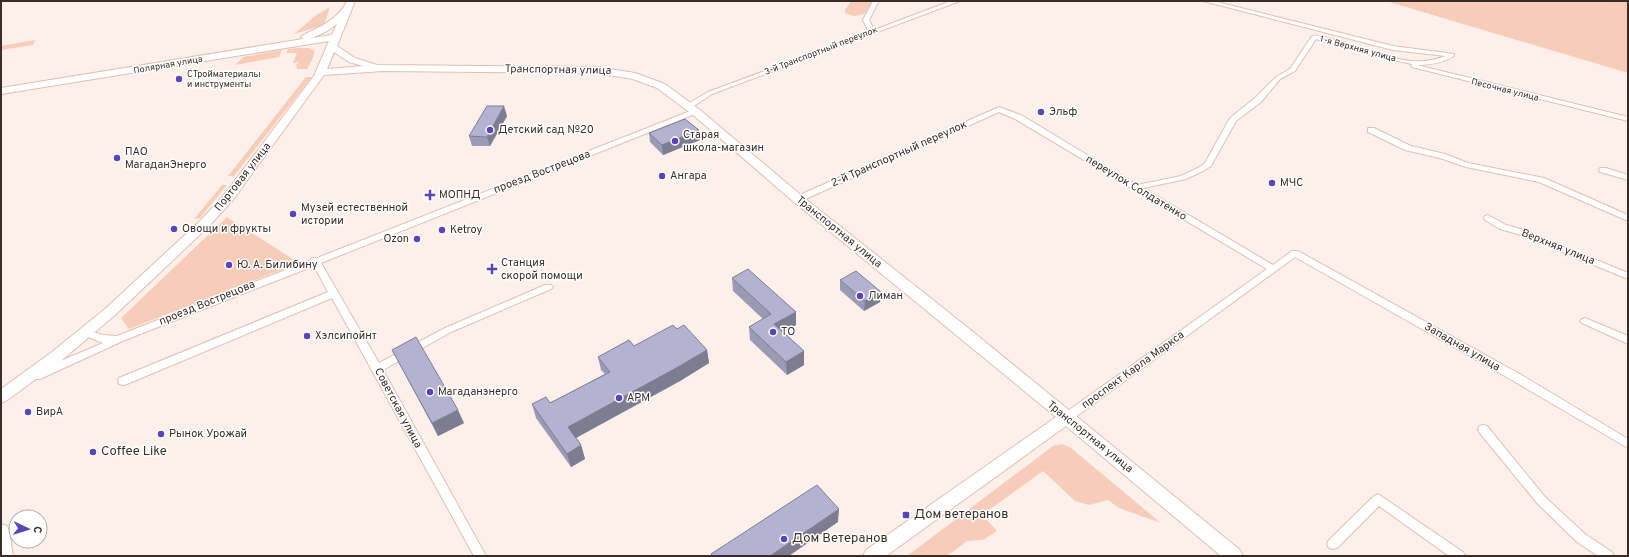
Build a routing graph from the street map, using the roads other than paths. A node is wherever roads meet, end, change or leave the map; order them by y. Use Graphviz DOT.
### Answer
graph roads {
  1 [pos="351,1"];
  2 [pos="876,1"];
  3 [pos="956,1"];
  4 [pos="1206,1"];
  5 [pos="345,14"];
  6 [pos="872,32"];
  7 [pos="333,42"];
  8 [pos="284,44"];
  9 [pos="303,44"];
  10 [pos="1383,55"];
  11 [pos="326,61"];
  12 [pos="383,68"];
  13 [pos="359,70"];
  14 [pos="322,72"];
  15 [pos="1,91"];
  16 [pos="304,98"];
  17 [pos="692,109"];
  18 [pos="999,109"];
  19 [pos="1628,119"];
  20 [pos="1371,130"];
  21 [pos="1603,170"];
  22 [pos="1628,178"];
  23 [pos="1137,187"];
  24 [pos="798,199"];
  25 [pos="1488,218"];
  26 [pos="1628,218"];
  27 [pos="1295,253"];
  28 [pos="315,260"];
  29 [pos="1273,269"];
  30 [pos="1628,276"];
  31 [pos="548,287"];
  32 [pos="334,293"];
  33 [pos="1586,321"];
  34 [pos="86,333"];
  35 [pos="122,338"];
  36 [pos="1628,340"];
  37 [pos="377,369"];
  38 [pos="123,381"];
  39 [pos="20,384"];
  40 [pos="1,397"];
  41 [pos="1066,418"];
  42 [pos="1483,429"];
  43 [pos="1628,444"];
  44 [pos="1,531"];
  45 [pos="1333,544"];
  46 [pos="4,556"];
  47 [pos="480,556"];
  48 [pos="872,556"];
  49 [pos="1234,556"];
  50 [pos="1459,556"];
  51 [pos="1608,556"];
  1 -- 5 [label="main road, Портовая улица"];
  2 -- 6 [label="street"];
  3 -- 6 [label="street, 3-й Транспортный переулок"];
  4 -- 10 [label="street, 1-я Верхняя улица"];
  5 -- 7 [label="main road, Портовая улица"];
  5 -- 8 [label="main road"];
  6 -- 17 [label="street, 3-й Транспортный переулок"];
  7 -- 8 [label="main road, Полярная улица"];
  7 -- 9 [label="main road"];
  7 -- 11 [label="main road, Портовая улица"];
  7 -- 12 [label="main road, Транспортная улица"];
  8 -- 9 [label="main road"];
  8 -- 15 [label="main road, Полярная улица"];
  9 -- 11 [label="main road"];
  10 -- 19 [label="street, Песочная улица"];
  10 -- 23 [label="street, 1-я Верхняя улица"];
  11 -- 14 [label="main road, Портовая улица"];
  12 -- 13 [label="main road, Транспортная улица"];
  12 -- 17 [label="main road, Транспортная улица"];
  13 -- 14 [label="main road, Транспортная улица"];
  13 -- 16 [label="main road"];
  14 -- 16 [label="main road, Портовая улица"];
  16 -- 34 [label="main road, Портовая улица"];
  17 -- 24 [label="main road, Транспортная улица"];
  17 -- 28 [label="street, проезд Вострецова"];
  18 -- 23 [label="street, переулок Солдатенко"];
  18 -- 24 [label="street, 2-й Транспортный переулок"];
  20 -- 26 [label="street"];
  21 -- 22 [label="street"];
  23 -- 29 [label="street, переулок Солдатенко"];
  24 -- 41 [label="main road, Транспортная улица"];
  25 -- 30 [label="street, Верхняя улица"];
  27 -- 29 [label="street, проспект Карла Маркса"];
  27 -- 43 [label="street, Западная улица"];
  28 -- 32 [label="street, Советская улица"];
  28 -- 35 [label="street, проезд Вострецова"];
  29 -- 41 [label="street, проспект Карла Маркса"];
  31 -- 37 [label="street"];
  32 -- 37 [label="street, Советская улица"];
  32 -- 38 [label="street"];
  33 -- 36 [label="street"];
  34 -- 35 [label="street, проезд Вострецова"];
  34 -- 39 [label="main road, Портовая улица"];
  35 -- 39 [label="street, проезд Вострецова"];
  37 -- 47 [label="street, Советская улица"];
  39 -- 40 [label="main road, Портовая улица"];
  41 -- 48 [label="main road, проспект Карла Маркса"];
  41 -- 49 [label="main road, Транспортная улица"];
  42 -- 51 [label="street"];
  44 -- 46 [label="main road"];
  45 -- 50 [label="street"];
}
